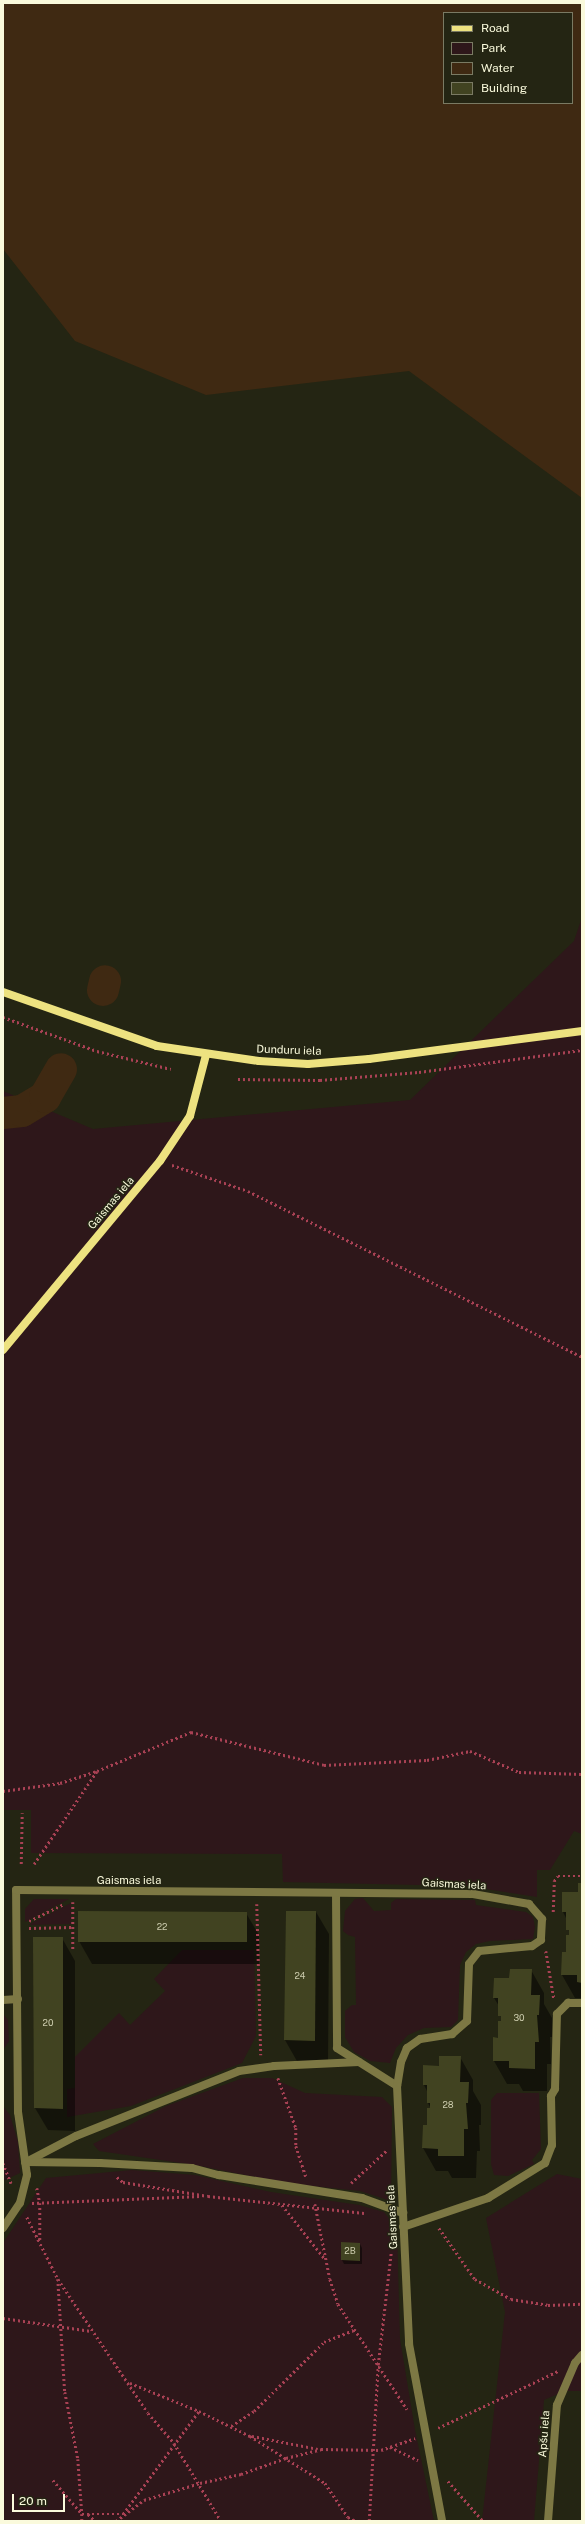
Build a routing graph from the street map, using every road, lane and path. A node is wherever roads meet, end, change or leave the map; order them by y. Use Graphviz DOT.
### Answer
graph roads {
  1 [pos="3,992"];
  2 [pos="3,1017"];
  3 [pos="582,1031"];
  4 [pos="582,1050"];
  5 [pos="206,1055"];
  6 [pos="171,1069"];
  7 [pos="238,1079"];
  8 [pos="160,1162"];
  9 [pos="3,1350"];
  10 [pos="582,1357"];
  11 [pos="97,1770"];
  12 [pos="582,1774"];
  13 [pos="3,1791"];
  14 [pos="22,1813"];
  15 [pos="21,1864"];
  16 [pos="34,1864"];
  17 [pos="582,1876"];
  18 [pos="257,1892"];
  19 [pos="336,1893"];
  20 [pos="542,1919"];
  21 [pos="73,1927"];
  22 [pos="16,1928"];
  23 [pos="540,1940"];
  24 [pos="73,1951"];
  25 [pos="18,1999"];
  26 [pos="3,2000"];
  27 [pos="582,2003"];
  28 [pos="557,2014"];
  29 [pos="359,2062"];
  30 [pos="274,2066"];
  31 [pos="261,2068"];
  32 [pos="396,2086"];
  33 [pos="399,2138"];
  34 [pos="29,2162"];
  35 [pos="3,2163"];
  36 [pos="123,2182"];
  37 [pos="310,2191"];
  38 [pos="336,2194"];
  39 [pos="208,2196"];
  40 [pos="20,2203"];
  41 [pos="40,2203"];
  42 [pos="282,2205"];
  43 [pos="317,2209"];
  44 [pos="403,2213"];
  45 [pos="370,2214"];
  46 [pos="432,2218"];
  47 [pos="404,2227"];
  48 [pos="3,2228"];
  49 [pos="40,2243"];
  50 [pos="391,2247"];
  51 [pos="326,2261"];
  52 [pos="58,2279"];
  53 [pos="582,2304"];
  54 [pos="3,2318"];
  55 [pos="59,2326"];
  56 [pos="354,2330"];
  57 [pos="91,2331"];
  58 [pos="582,2355"];
  59 [pos="575,2363"];
  60 [pos="378,2365"];
  61 [pos="129,2383"];
  62 [pos="199,2411"];
  63 [pos="412,2416"];
  64 [pos="231,2427"];
  65 [pos="424,2435"];
  66 [pos="250,2436"];
  67 [pos="174,2443"];
  68 [pos="390,2447"];
  69 [pos="321,2449"];
  70 [pos="372,2450"];
  71 [pos="286,2458"];
  72 [pos="431,2466"];
  73 [pos="444,2476"];
  74 [pos="53,2480"];
  75 [pos="200,2483"];
  76 [pos="82,2514"];
  77 [pos="87,2514"];
  78 [pos="123,2514"];
  79 [pos="82,2521"];
  80 [pos="95,2521"];
  81 [pos="116,2521"];
  82 [pos="221,2521"];
  83 [pos="356,2521"];
  84 [pos="369,2521"];
  85 [pos="442,2521"];
  86 [pos="483,2521"];
  87 [pos="548,2521"];
  1 -- 5 [label="street, Dunduru iela"];
  2 -- 6 [label="path"];
  3 -- 5 [label="street, Dunduru iela"];
  4 -- 7 [label="path"];
  5 -- 8 [label="street, Gaismas iela"];
  8 -- 9 [label="street, Gaismas iela"];
  8 -- 10 [label="path"];
  11 -- 12 [label="path"];
  11 -- 13 [label="path"];
  11 -- 16 [label="path"];
  14 -- 15 [label="path"];
  17 -- 20 [label="path"];
  18 -- 19 [label="street, Gaismas iela"];
  18 -- 22 [label="street, Gaismas iela"];
  18 -- 31 [label="path"];
  19 -- 20 [label="street, Gaismas iela"];
  19 -- 29 [label="street"];
  20 -- 23 [label="street"];
  21 -- 22 [label="path"];
  21 -- 22 [label="path"];
  21 -- 24 [label="path"];
  22 -- 25 [label="street, Gaismas iela"];
  23 -- 28 [label="path"];
  23 -- 32 [label="street, Gaismas iela"];
  25 -- 26 [label="street"];
  25 -- 34 [label="street, Gaismas iela"];
  27 -- 28 [label="street"];
  28 -- 46 [label="street"];
  29 -- 30 [label="street"];
  29 -- 32 [label="street"];
  30 -- 31 [label="street"];
  30 -- 37 [label="path"];
  31 -- 34 [label="street"];
  32 -- 33 [label="street, Gaismas iela"];
  33 -- 38 [label="path"];
  33 -- 44 [label="street, Gaismas iela"];
  34 -- 37 [label="street"];
  34 -- 40 [label="street, Gaismas iela"];
  34 -- 41 [label="path"];
  35 -- 40 [label="path"];
  36 -- 39 [label="path"];
  37 -- 38 [label="street"];
  37 -- 43 [label="path"];
  38 -- 44 [label="street"];
  39 -- 41 [label="path"];
  39 -- 42 [label="path"];
  40 -- 41 [label="path"];
  40 -- 48 [label="street"];
  40 -- 49 [label="path"];
  41 -- 49 [label="path"];
  42 -- 43 [label="path"];
  42 -- 51 [label="path"];
  43 -- 45 [label="path"];
  43 -- 51 [label="path"];
  44 -- 47 [label="street, Gaismas iela"];
  46 -- 47 [label="street"];
  46 -- 53 [label="path"];
  47 -- 65 [label="street, Gaismas iela"];
  49 -- 52 [label="path"];
  50 -- 60 [label="path"];
  51 -- 56 [label="path"];
  52 -- 55 [label="path"];
  52 -- 57 [label="path"];
  54 -- 55 [label="path"];
  55 -- 57 [label="path"];
  55 -- 76 [label="path"];
  56 -- 60 [label="path"];
  56 -- 64 [label="path"];
  57 -- 61 [label="path"];
  58 -- 59 [label="street, Apšu iela"];
  59 -- 65 [label="path"];
  59 -- 87 [label="street, Apšu iela"];
  60 -- 63 [label="path"];
  60 -- 70 [label="path"];
  61 -- 62 [label="path"];
  61 -- 67 [label="path"];
  62 -- 64 [label="path"];
  62 -- 67 [label="path"];
  64 -- 66 [label="path"];
  65 -- 68 [label="path"];
  65 -- 72 [label="street, Gaismas iela"];
  66 -- 69 [label="path"];
  66 -- 71 [label="path"];
  67 -- 75 [label="path"];
  67 -- 78 [label="path"];
  68 -- 70 [label="path"];
  68 -- 72 [label="path"];
  69 -- 70 [label="path"];
  69 -- 71 [label="path"];
  70 -- 84 [label="path"];
  71 -- 75 [label="path"];
  71 -- 83 [label="path"];
  72 -- 85 [label="street, Gaismas iela"];
  73 -- 86 [label="path"];
  74 -- 76 [label="path"];
  75 -- 78 [label="path"];
  75 -- 82 [label="path"];
  76 -- 77 [label="path"];
  76 -- 79 [label="path"];
  77 -- 78 [label="path"];
  77 -- 80 [label="path"];
  78 -- 81 [label="path"];
}
